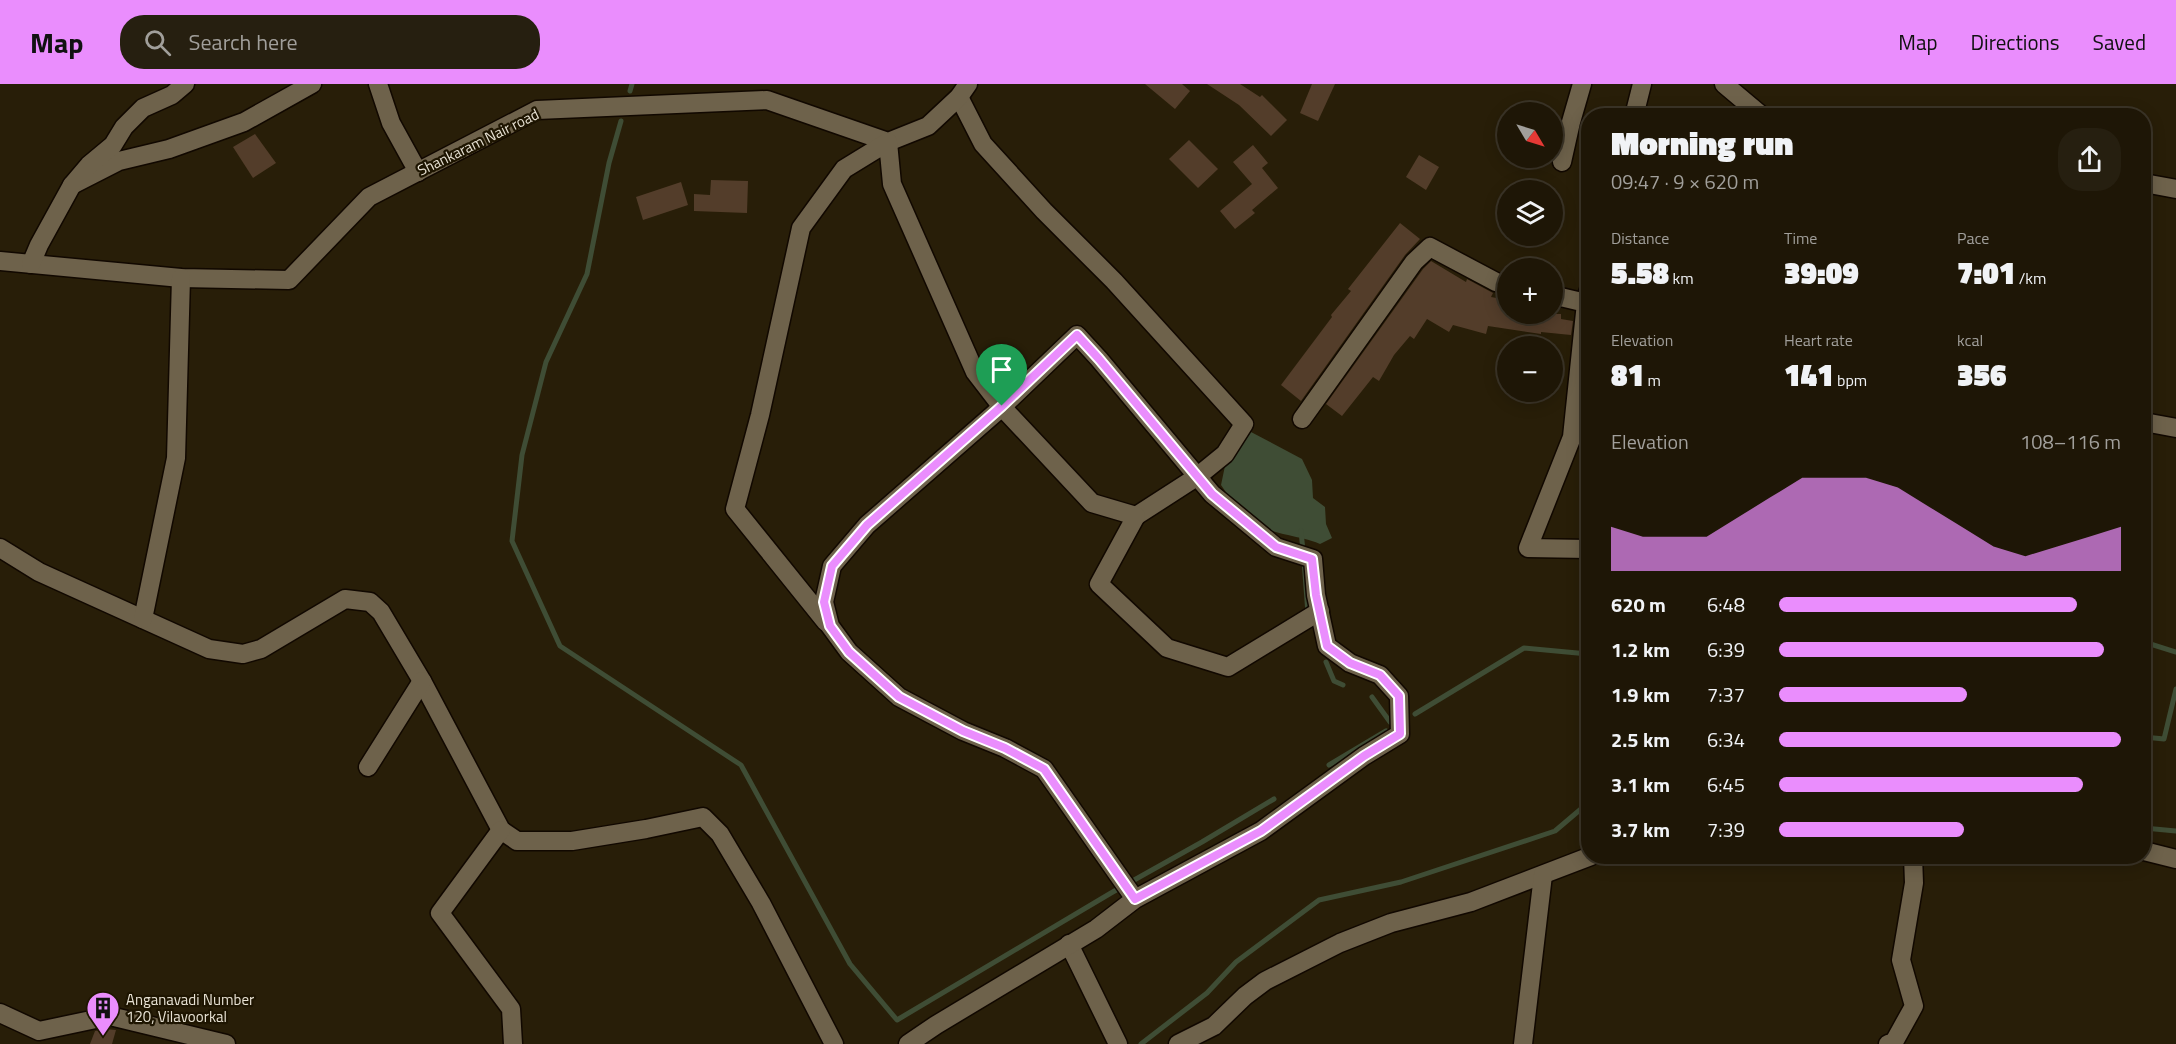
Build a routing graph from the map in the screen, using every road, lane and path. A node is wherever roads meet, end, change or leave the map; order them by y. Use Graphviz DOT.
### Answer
graph roads {
  1 [pos="185,84"];
  2 [pos="312,84"];
  3 [pos="378,84"];
  4 [pos="1582,84"];
  5 [pos="1642,84"];
  6 [pos="1724,84"];
  7 [pos="964,91"];
  8 [pos="1636,108"];
  9 [pos="1752,108"];
  10 [pos="888,142"];
  11 [pos="1563,157"];
  12 [pos="418,172"];
  13 [pos="2151,184"];
  14 [pos="72,185"];
  15 [pos="2176,189"];
  16 [pos="0,261"];
  17 [pos="31,264"];
  18 [pos="181,279"];
  19 [pos="1497,282"];
  20 [pos="1563,296"];
  21 [pos="1581,297"];
  22 [pos="1581,353"];
  23 [pos="1002,406"];
  24 [pos="1302,419"];
  25 [pos="2151,423"];
  26 [pos="2176,428"];
  27 [pos="1198,476"];
  28 [pos="1136,516"];
  29 [pos="0,548"];
  30 [pos="1581,549"];
  31 [pos="1320,611"];
  32 [pos="143,619"];
  33 [pos="830,626"];
  34 [pos="422,681"];
  35 [pos="368,767"];
  36 [pos="501,830"];
  37 [pos="2151,853"];
  38 [pos="2176,859"];
  39 [pos="1581,860"];
  40 [pos="1913,864"];
  41 [pos="1543,875"];
  42 [pos="1128,890"];
  43 [pos="1070,944"];
  44 [pos="0,1013"];
  45 [pos="226,1044"];
  46 [pos="513,1044"];
  47 [pos="834,1044"];
  48 [pos="908,1044"];
  49 [pos="1118,1044"];
  50 [pos="1178,1044"];
  51 [pos="1523,1044"];
  52 [pos="1888,1044"];
  1 -- 14 [label="street"];
  2 -- 14 [label="street"];
  3 -- 12 [label="street"];
  4 -- 11 [label="street"];
  5 -- 8 [label="street"];
  6 -- 9 [label="street"];
  7 -- 10 [label="street"];
  7 -- 27 [label="street"];
  10 -- 12 [label="street, Shankaram Nair road"];
  10 -- 23 [label="street"];
  10 -- 33 [label="street"];
  12 -- 18 [label="street, Shankaram Nair road"];
  13 -- 15 [label="street"];
  14 -- 17 [label="street"];
  16 -- 17 [label="street, Shankaram Nair road"];
  17 -- 18 [label="street, Shankaram Nair road"];
  18 -- 32 [label="street"];
  19 -- 24 [label="street"];
  20 -- 21 [label="street"];
  22 -- 30 [label="street"];
  23 -- 27 [label="street"];
  23 -- 28 [label="street"];
  23 -- 33 [label="street"];
  25 -- 26 [label="street"];
  27 -- 28 [label="street"];
  27 -- 31 [label="street"];
  28 -- 31 [label="street"];
  29 -- 32 [label="street"];
  31 -- 42 [label="street"];
  32 -- 34 [label="street"];
  33 -- 42 [label="street"];
  34 -- 35 [label="street"];
  34 -- 36 [label="street"];
  36 -- 46 [label="street"];
  36 -- 47 [label="street"];
  37 -- 38 [label="street"];
  39 -- 41 [label="street"];
  40 -- 52 [label="street"];
  41 -- 50 [label="street"];
  41 -- 51 [label="street"];
  42 -- 43 [label="street"];
  43 -- 48 [label="street"];
  43 -- 49 [label="street"];
  44 -- 45 [label="street"];
}
